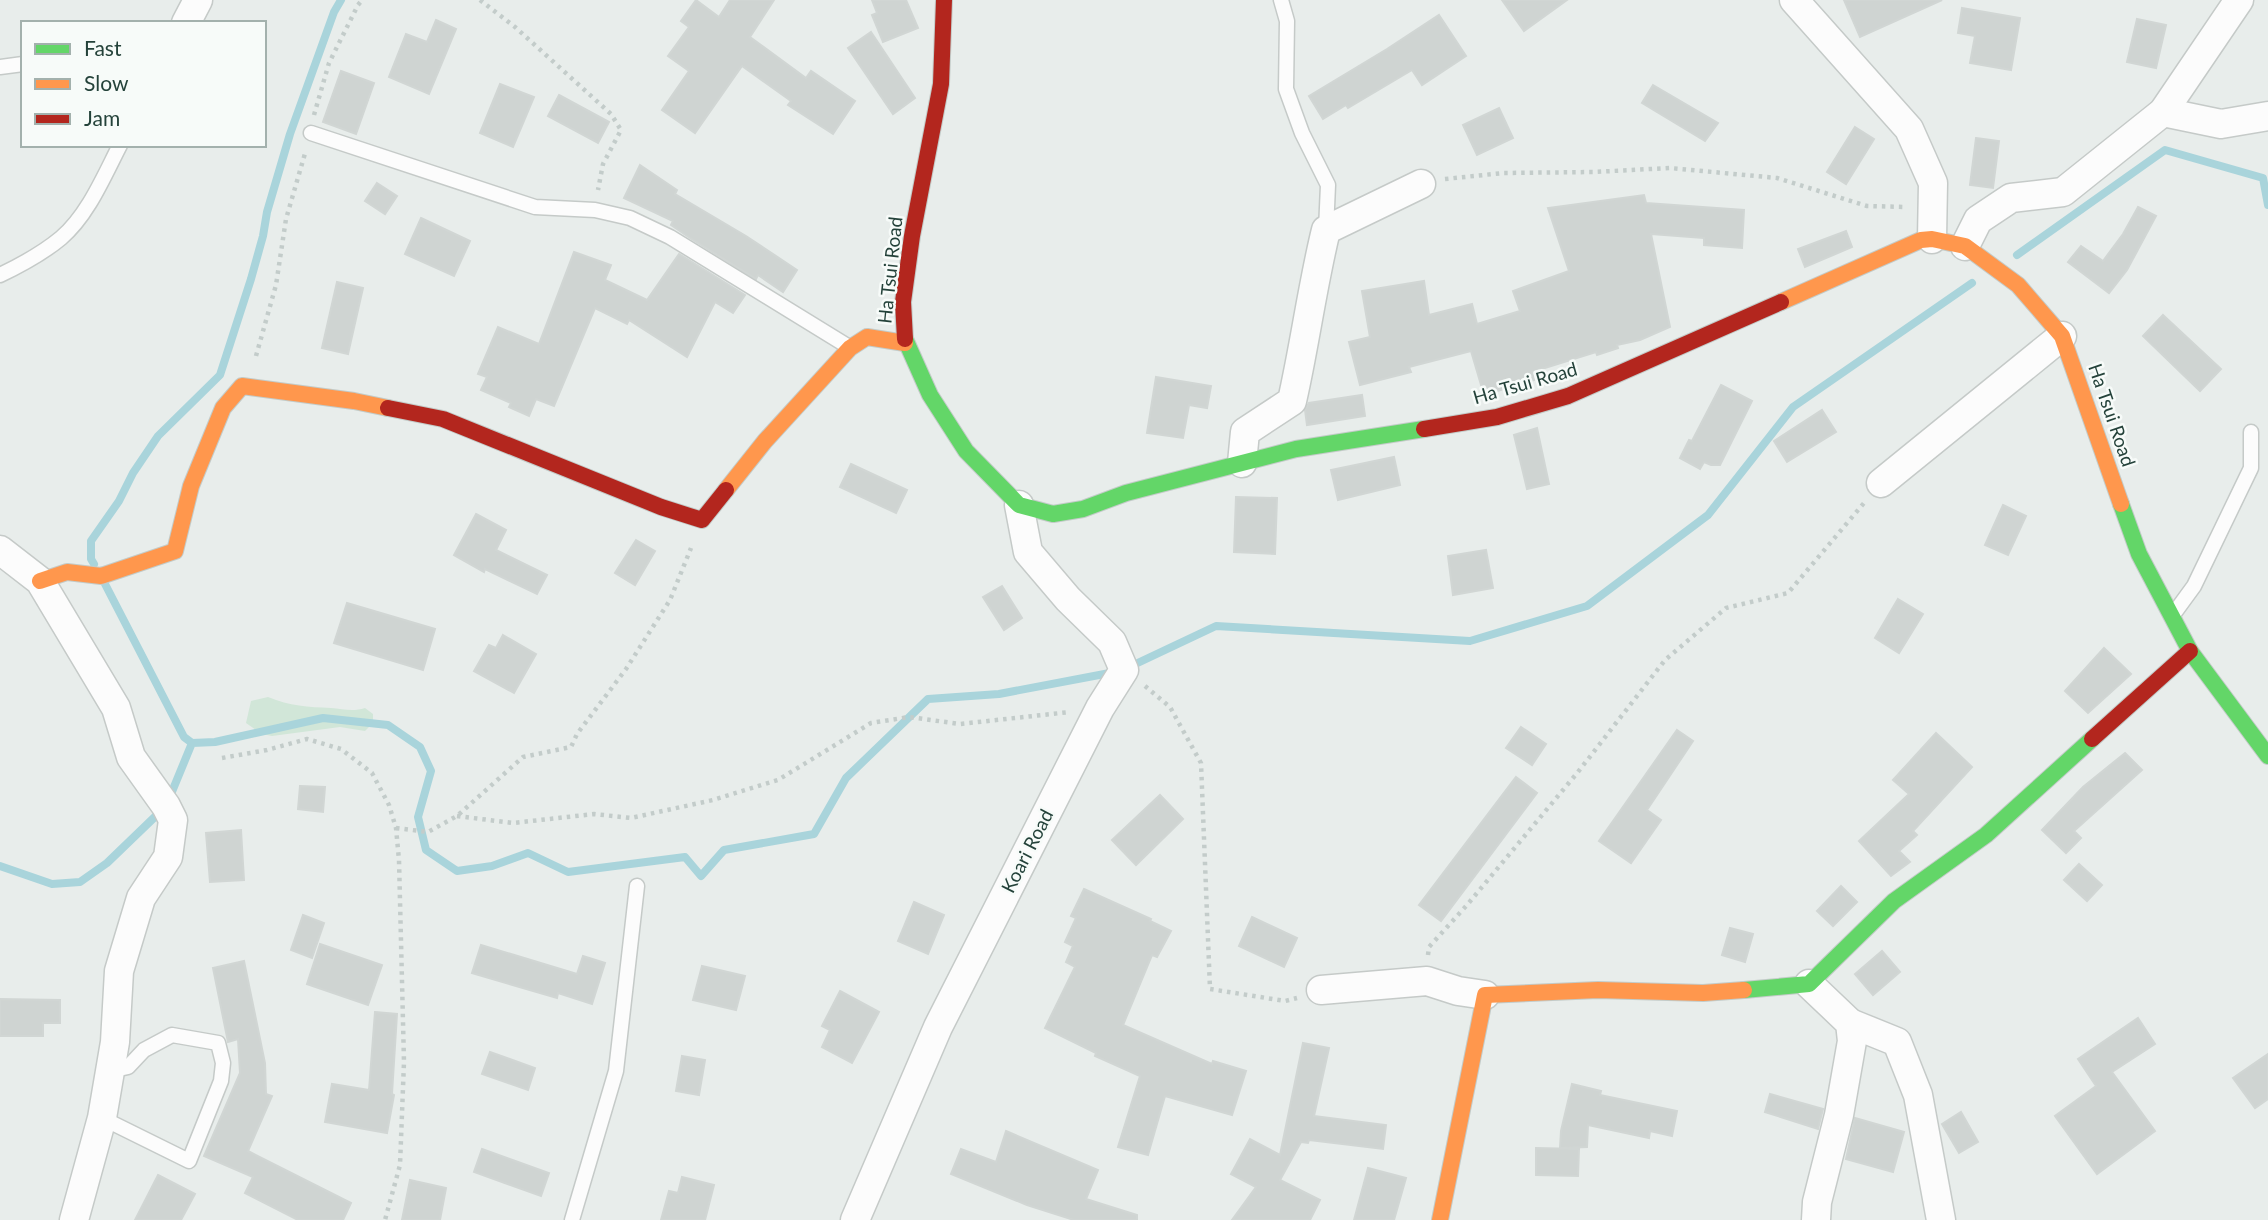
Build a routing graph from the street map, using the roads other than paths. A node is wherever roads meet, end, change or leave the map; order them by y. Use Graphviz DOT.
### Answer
graph roads {
  1 [pos="198,0"];
  2 [pos="944,0"];
  3 [pos="1281,0"];
  4 [pos="1794,0"];
  5 [pos="2239,0"];
  6 [pos="187,21"];
  7 [pos="21,64"];
  8 [pos="0,67"];
  9 [pos="2163,112"];
  10 [pos="2268,116"];
  11 [pos="311,134"];
  12 [pos="119,147"];
  13 [pos="1421,184"];
  14 [pos="1325,230"];
  15 [pos="1932,239"];
  16 [pos="1965,246"];
  17 [pos="0,275"];
  18 [pos="2062,335"];
  19 [pos="905,343"];
  20 [pos="850,348"];
  21 [pos="2251,432"];
  22 [pos="1242,463"];
  23 [pos="1881,483"];
  24 [pos="1019,505"];
  25 [pos="0,550"];
  26 [pos="40,581"];
  27 [pos="2172,616"];
  28 [pos="2190,650"];
  29 [pos="2268,756"];
  30 [pos="637,886"];
  31 [pos="1809,984"];
  32 [pos="1321,990"];
  33 [pos="1485,995"];
  34 [pos="1850,1023"];
  35 [pos="110,1071"];
  36 [pos="103,1118"];
  37 [pos="74,1220"];
  38 [pos="572,1220"];
  39 [pos="855,1220"];
  40 [pos="1440,1220"];
  41 [pos="1816,1220"];
  42 [pos="1941,1220"];
  1 -- 6 [label="street"];
  2 -- 19 [label="street, Ha Tsui Road"];
  3 -- 14 [label="lane"];
  4 -- 15 [label="street"];
  5 -- 9 [label="street"];
  7 -- 8 [label="lane"];
  9 -- 10 [label="street"];
  9 -- 16 [label="street"];
  11 -- 20 [label="lane"];
  12 -- 17 [label="lane"];
  13 -- 14 [label="street"];
  14 -- 22 [label="street"];
  15 -- 16 [label="street, Ha Tsui Road"];
  15 -- 22 [label="street, Ha Tsui Road"];
  16 -- 18 [label="street, Ha Tsui Road"];
  18 -- 23 [label="street"];
  18 -- 27 [label="street, Ha Tsui Road"];
  19 -- 20 [label="street"];
  19 -- 24 [label="street, Ha Tsui Road"];
  20 -- 26 [label="street"];
  21 -- 27 [label="lane"];
  22 -- 24 [label="street, Ha Tsui Road"];
  24 -- 39 [label="street, Koari Road"];
  25 -- 26 [label="street"];
  26 -- 35 [label="street"];
  27 -- 28 [label="street, Ha Tsui Road"];
  28 -- 29 [label="street, Ha Tsui Road"];
  28 -- 31 [label="street"];
  30 -- 38 [label="lane"];
  31 -- 33 [label="street"];
  31 -- 34 [label="street"];
  32 -- 33 [label="street"];
  33 -- 40 [label="street"];
  34 -- 41 [label="street"];
  34 -- 42 [label="street"];
  35 -- 36 [label="street"];
  35 -- 36 [label="lane"];
  36 -- 37 [label="street"];
}
